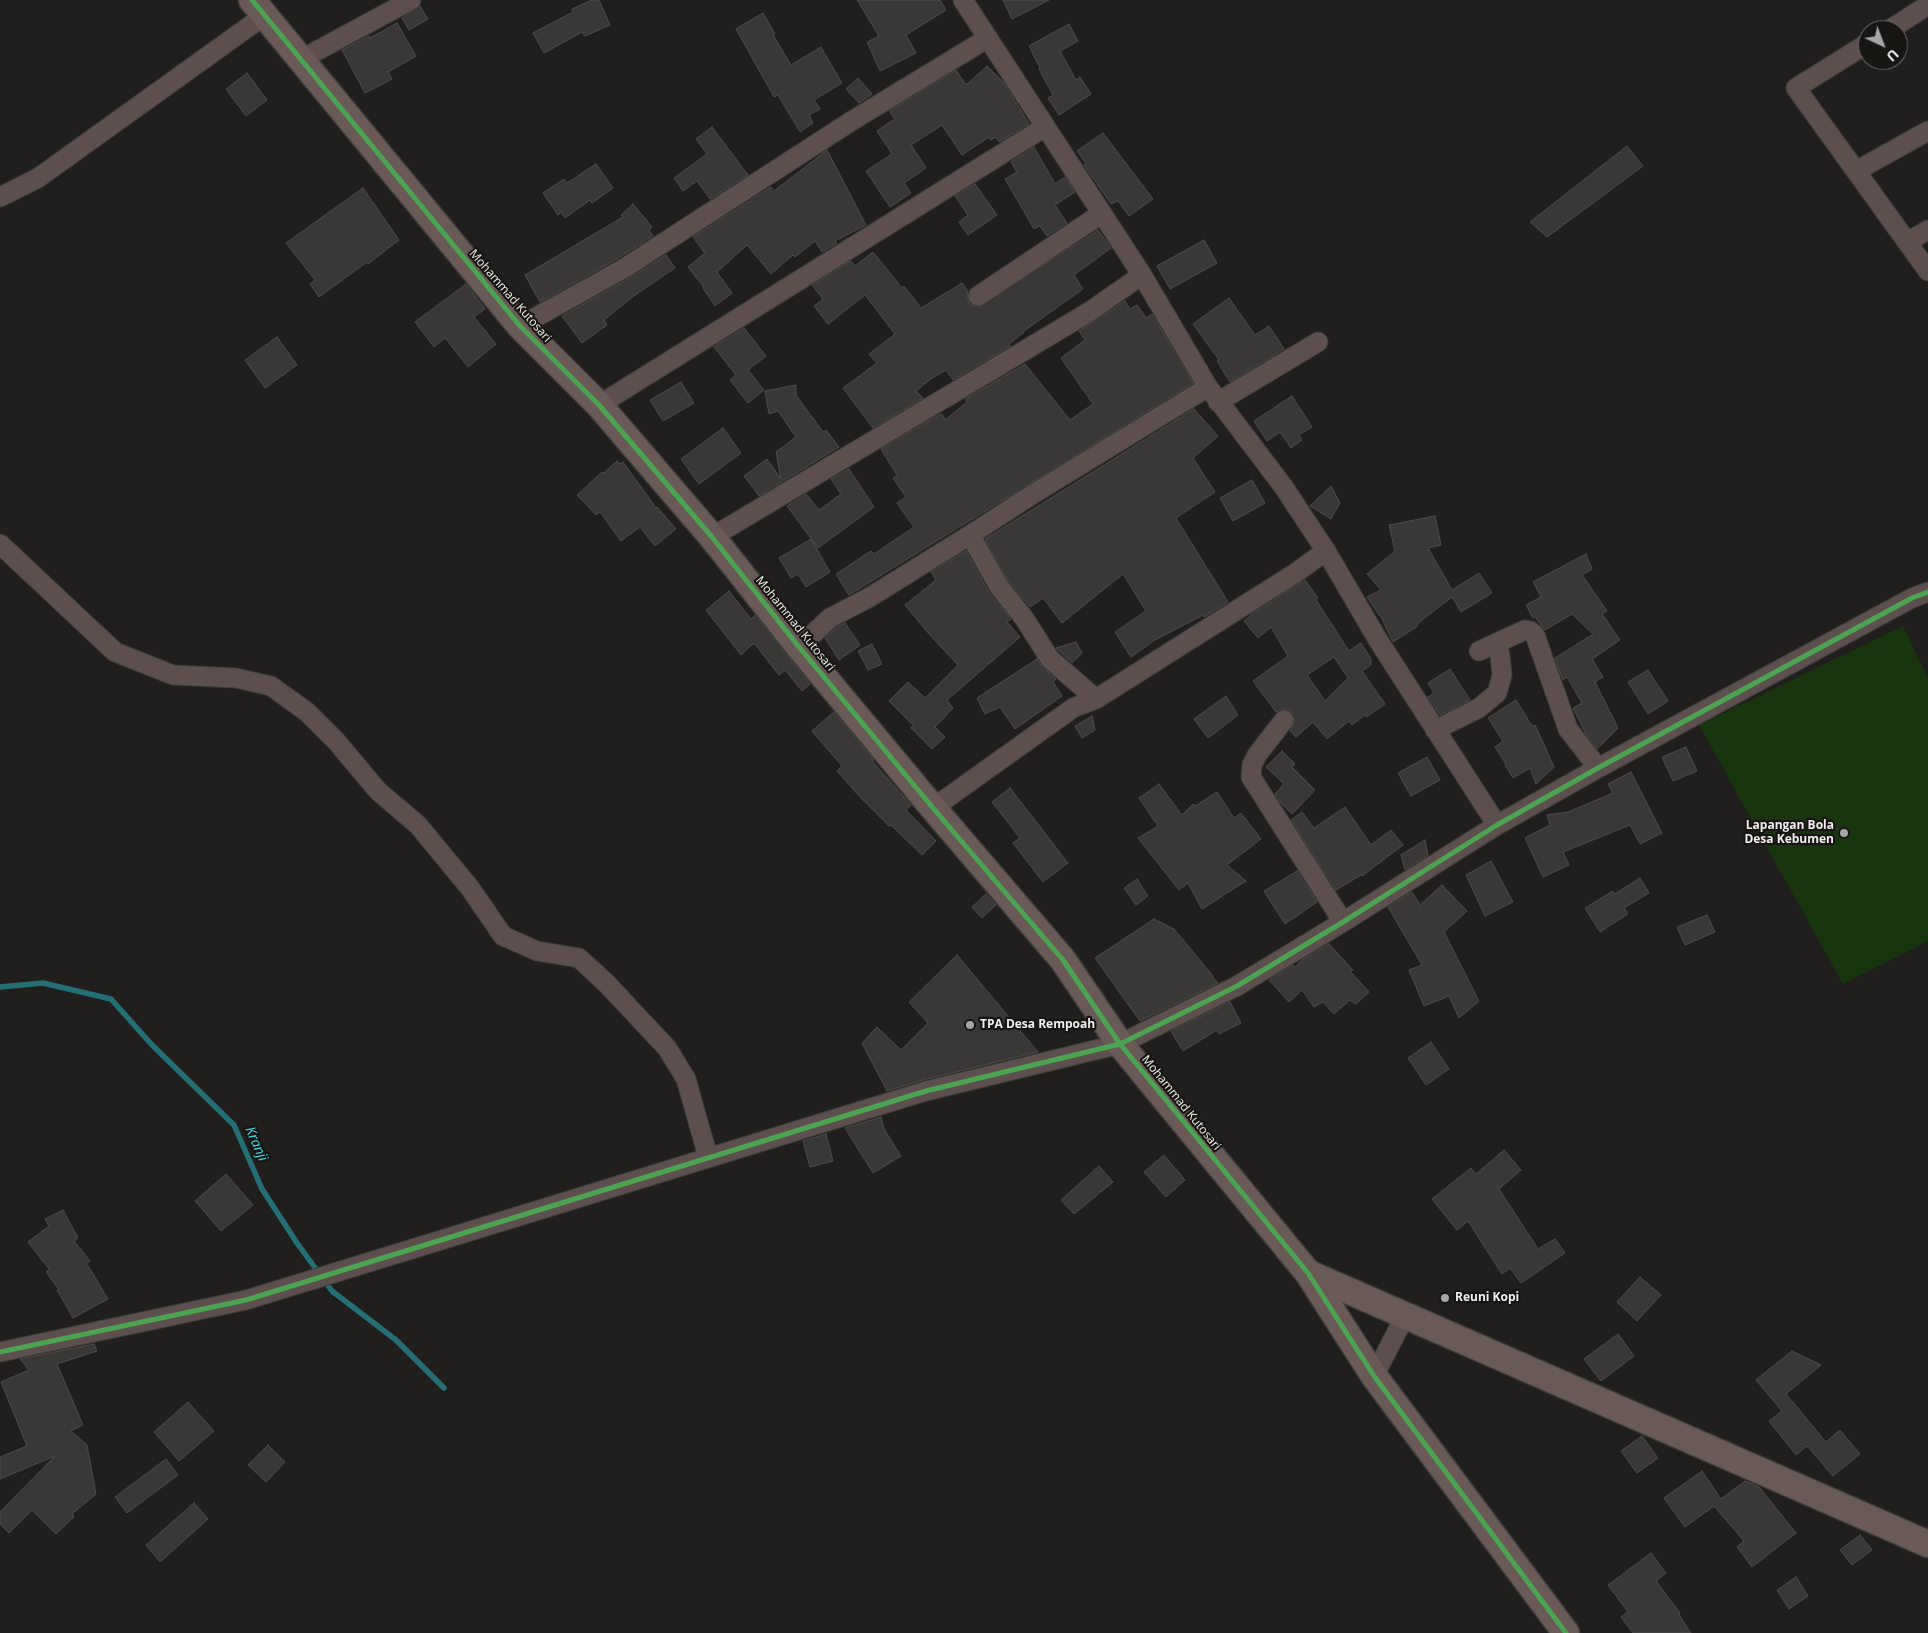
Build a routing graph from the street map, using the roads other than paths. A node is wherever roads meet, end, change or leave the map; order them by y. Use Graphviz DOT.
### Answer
graph roads {
  1 [pos="411,0"];
  2 [pos="963,0"];
  3 [pos="1928,5"];
  4 [pos="258,7"];
  5 [pos="1905,20"];
  6 [pos="988,38"];
  7 [pos="1858,49"];
  8 [pos="300,60"];
  9 [pos="1045,127"];
  10 [pos="1928,131"];
  11 [pos="1856,171"];
  12 [pos="0,197"];
  13 [pos="1101,214"];
  14 [pos="1928,230"];
  15 [pos="1907,242"];
  16 [pos="1928,271"];
  17 [pos="1142,276"];
  18 [pos="978,296"];
  19 [pos="520,326"];
  20 [pos="1318,342"];
  21 [pos="1213,394"];
  22 [pos="598,404"];
  23 [pos="970,535"];
  24 [pos="712,537"];
  25 [pos="0,544"];
  26 [pos="1326,551"];
  27 [pos="1928,592"];
  28 [pos="1496,643"];
  29 [pos="799,646"];
  30 [pos="1479,651"];
  31 [pos="1096,699"];
  32 [pos="1284,720"];
  33 [pos="1435,730"];
  34 [pos="1598,768"];
  35 [pos="933,808"];
  36 [pos="1497,825"];
  37 [pos="1343,922"];
  38 [pos="1120,1044"];
  39 [pos="708,1157"];
  40 [pos="1308,1273"];
  41 [pos="1405,1316"];
  42 [pos="0,1352"];
  43 [pos="1374,1376"];
  44 [pos="1928,1544"];
  45 [pos="1566,1633"];
  1 -- 8 [label="street"];
  2 -- 6 [label="street"];
  3 -- 5 [label="street"];
  4 -- 8 [label="street, Mohammad Kutosari"];
  4 -- 12 [label="street"];
  6 -- 9 [label="street"];
  6 -- 19 [label="street"];
  7 -- 11 [label="street"];
  8 -- 19 [label="street, Mohammad Kutosari"];
  9 -- 13 [label="street"];
  9 -- 22 [label="street"];
  10 -- 11 [label="street"];
  11 -- 15 [label="street"];
  13 -- 17 [label="street"];
  13 -- 18 [label="street"];
  14 -- 15 [label="street"];
  15 -- 16 [label="street"];
  17 -- 21 [label="street"];
  17 -- 24 [label="street"];
  19 -- 22 [label="street, Mohammad Kutosari"];
  20 -- 21 [label="street"];
  21 -- 23 [label="street"];
  21 -- 26 [label="street"];
  22 -- 24 [label="street, Mohammad Kutosari"];
  23 -- 29 [label="street"];
  23 -- 31 [label="street"];
  24 -- 29 [label="street, Mohammad Kutosari"];
  25 -- 39 [label="street"];
  26 -- 31 [label="street"];
  26 -- 33 [label="street"];
  27 -- 34 [label="street"];
  28 -- 30 [label="street"];
  28 -- 33 [label="street"];
  28 -- 34 [label="street"];
  29 -- 35 [label="street, Mohammad Kutosari"];
  31 -- 35 [label="street"];
  32 -- 37 [label="street"];
  33 -- 36 [label="street"];
  34 -- 36 [label="street"];
  35 -- 38 [label="street, Mohammad Kutosari"];
  36 -- 37 [label="street"];
  37 -- 38 [label="street"];
  38 -- 39 [label="street"];
  38 -- 40 [label="street, Mohammad Kutosari"];
  39 -- 42 [label="street"];
  40 -- 41 [label="street"];
  40 -- 43 [label="street, Mohammad Kutosari"];
  41 -- 43 [label="street"];
  41 -- 44 [label="street"];
  43 -- 45 [label="street, Mohammad Kutosari"];
}
